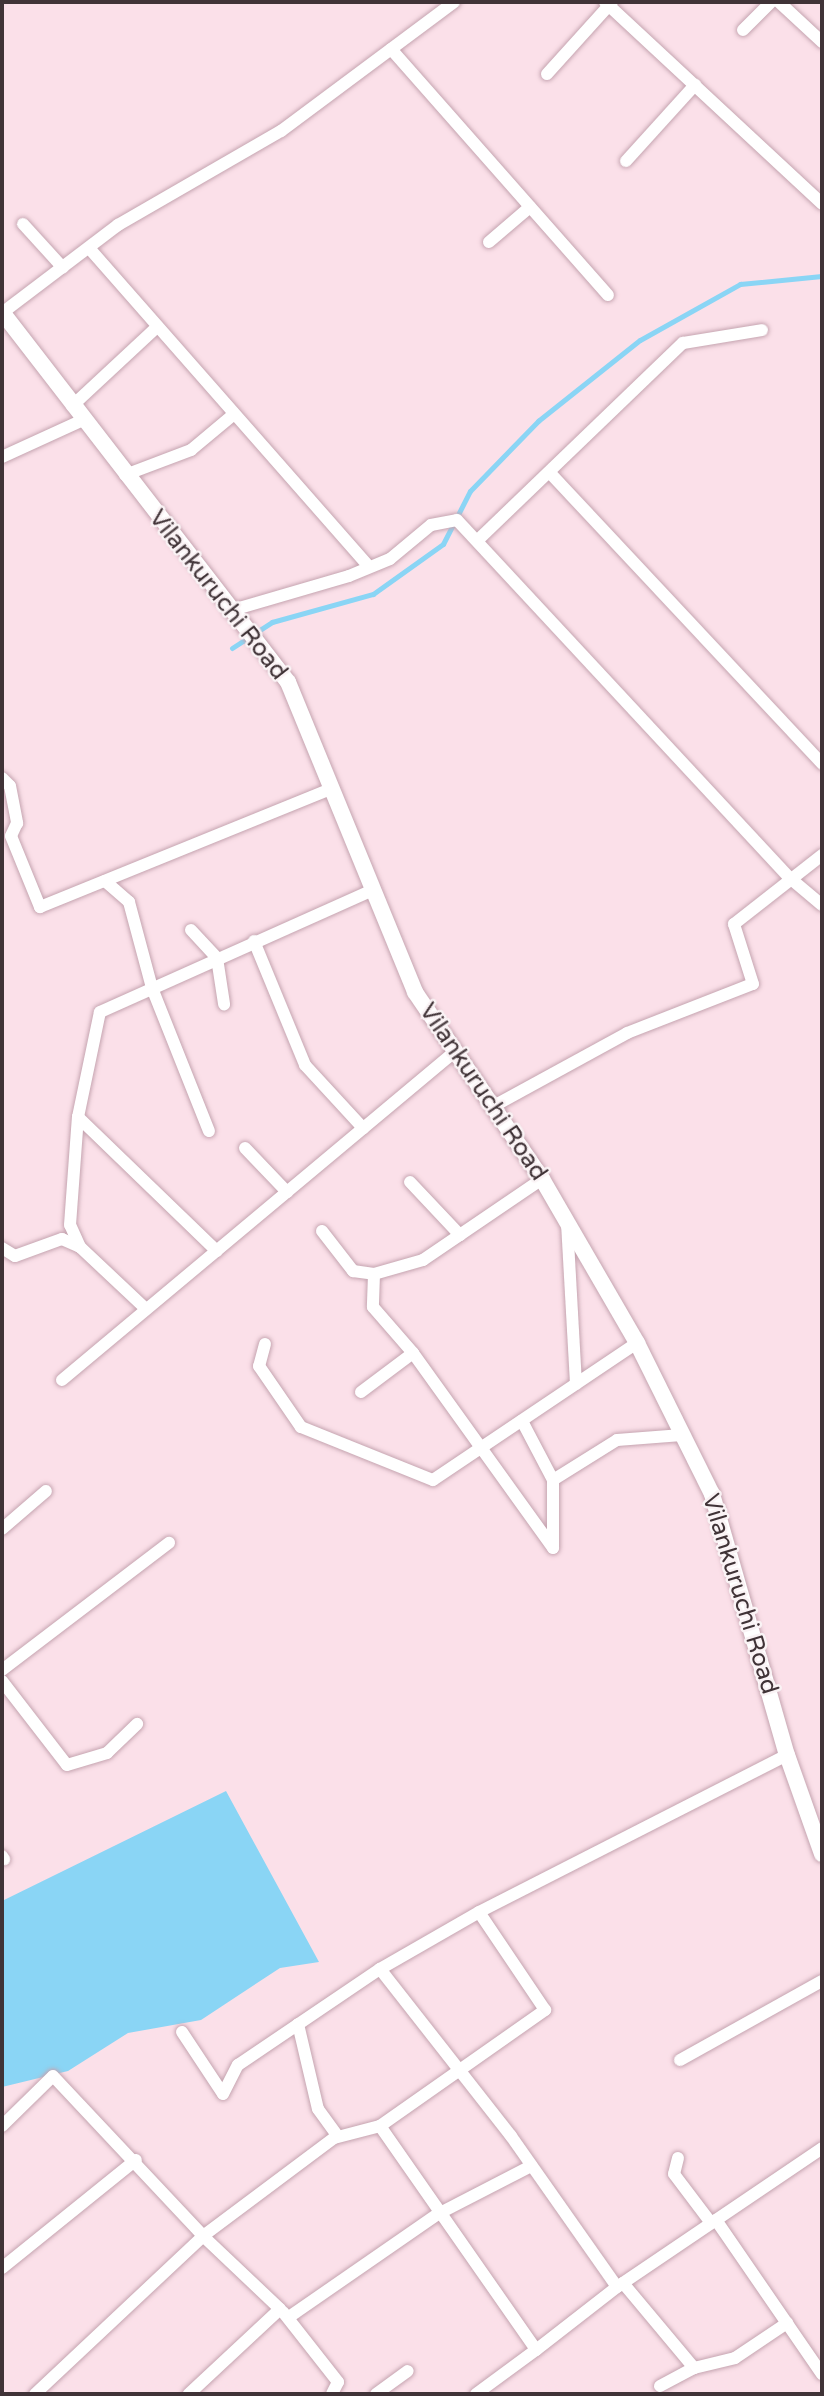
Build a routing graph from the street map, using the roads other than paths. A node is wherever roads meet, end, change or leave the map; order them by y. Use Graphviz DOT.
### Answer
graph roads {
  1 [pos="454,2"];
  2 [pos="771,2"];
  3 [pos="779,2"];
  4 [pos="609,3"];
  5 [pos="743,30"];
  6 [pos="822,42"];
  7 [pos="391,49"];
  8 [pos="547,74"];
  9 [pos="695,85"];
  10 [pos="626,161"];
  11 [pos="822,204"];
  12 [pos="530,207"];
  13 [pos="23,224"];
  14 [pos="489,242"];
  15 [pos="89,248"];
  16 [pos="63,268"];
  17 [pos="608,295"];
  18 [pos="2,312"];
  19 [pos="158,327"];
  20 [pos="762,330"];
  21 [pos="72,406"];
  22 [pos="234,414"];
  23 [pos="83,420"];
  24 [pos="2,457"];
  25 [pos="551,474"];
  26 [pos="125,475"];
  27 [pos="479,539"];
  28 [pos="369,568"];
  29 [pos="229,611"];
  30 [pos="822,764"];
  31 [pos="2,778"];
  32 [pos="330,789"];
  33 [pos="822,855"];
  34 [pos="791,878"];
  35 [pos="105,881"];
  36 [pos="373,890"];
  37 [pos="822,905"];
  38 [pos="191,930"];
  39 [pos="254,941"];
  40 [pos="217,958"];
  41 [pos="152,988"];
  42 [pos="224,1004"];
  43 [pos="452,1054"];
  44 [pos="492,1107"];
  45 [pos="78,1117"];
  46 [pos="363,1128"];
  47 [pos="209,1131"];
  48 [pos="245,1148"];
  49 [pos="542,1179"];
  50 [pos="410,1182"];
  51 [pos="287,1192"];
  52 [pos="567,1223"];
  53 [pos="322,1231"];
  54 [pos="460,1235"];
  55 [pos="80,1247"];
  56 [pos="2,1248"];
  57 [pos="217,1251"];
  58 [pos="374,1274"];
  59 [pos="146,1310"];
  60 [pos="265,1343"];
  61 [pos="637,1343"];
  62 [pos="413,1353"];
  63 [pos="62,1380"];
  64 [pos="576,1384"];
  65 [pos="361,1392"];
  66 [pos="522,1421"];
  67 [pos="682,1436"];
  68 [pos="481,1448"];
  69 [pos="553,1480"];
  70 [pos="46,1491"];
  71 [pos="2,1528"];
  72 [pos="169,1543"];
  73 [pos="2,1670"];
  74 [pos="2,1681"];
  75 [pos="137,1724"];
  76 [pos="787,1755"];
  77 [pos="822,1854"];
  78 [pos="479,1912"];
  79 [pos="380,1969"];
  80 [pos="821,1985"];
  81 [pos="298,2024"];
  82 [pos="182,2032"];
  83 [pos="680,2060"];
  84 [pos="458,2071"];
  85 [pos="2,2126"];
  86 [pos="380,2126"];
  87 [pos="338,2137"];
  88 [pos="820,2154"];
  89 [pos="678,2158"];
  90 [pos="136,2160"];
  91 [pos="531,2166"];
  92 [pos="438,2214"];
  93 [pos="713,2221"];
  94 [pos="203,2236"];
  95 [pos="2,2268"];
  96 [pos="620,2285"];
  97 [pos="285,2313"];
  98 [pos="787,2323"];
  99 [pos="536,2350"];
  100 [pos="694,2368"];
  101 [pos="408,2371"];
  102 [pos="822,2374"];
  103 [pos="493,2379"];
  104 [pos="660,2386"];
  105 [pos="35,2394"];
  106 [pos="189,2394"];
  107 [pos="333,2394"];
  108 [pos="376,2394"];
  109 [pos="476,2394"];
  110 [pos="488,2394"];
  1 -- 7 [label="street"];
  2 -- 5 [label="street"];
  3 -- 6 [label="street"];
  4 -- 8 [label="street"];
  4 -- 9 [label="street"];
  7 -- 12 [label="street"];
  7 -- 15 [label="street"];
  9 -- 10 [label="street"];
  9 -- 11 [label="street"];
  12 -- 14 [label="street"];
  12 -- 17 [label="street"];
  13 -- 16 [label="street"];
  15 -- 16 [label="street"];
  15 -- 19 [label="street"];
  16 -- 18 [label="street"];
  18 -- 21 [label="street, Vilankuruchi Road"];
  19 -- 21 [label="street"];
  19 -- 22 [label="street"];
  20 -- 25 [label="street"];
  21 -- 23 [label="street, Vilankuruchi Road"];
  22 -- 26 [label="street"];
  22 -- 28 [label="street"];
  23 -- 24 [label="street"];
  23 -- 26 [label="street, Vilankuruchi Road"];
  25 -- 27 [label="street"];
  25 -- 30 [label="street"];
  26 -- 29 [label="street, Vilankuruchi Road"];
  27 -- 28 [label="street"];
  27 -- 34 [label="street"];
  28 -- 29 [label="street"];
  29 -- 32 [label="street, Vilankuruchi Road"];
  31 -- 35 [label="street"];
  32 -- 35 [label="street"];
  32 -- 36 [label="street, Vilankuruchi Road"];
  33 -- 34 [label="street"];
  34 -- 37 [label="street"];
  34 -- 44 [label="street"];
  35 -- 41 [label="street"];
  36 -- 39 [label="street"];
  36 -- 43 [label="street, Vilankuruchi Road"];
  38 -- 40 [label="street"];
  39 -- 40 [label="street"];
  39 -- 46 [label="street"];
  40 -- 41 [label="street"];
  40 -- 42 [label="street"];
  41 -- 45 [label="street"];
  41 -- 47 [label="street"];
  43 -- 44 [label="street, Vilankuruchi Road"];
  43 -- 46 [label="street"];
  44 -- 49 [label="street, Vilankuruchi Road"];
  45 -- 55 [label="street"];
  45 -- 57 [label="street"];
  46 -- 51 [label="street"];
  48 -- 51 [label="street"];
  49 -- 52 [label="street, Vilankuruchi Road"];
  49 -- 54 [label="street"];
  50 -- 54 [label="street"];
  51 -- 57 [label="street"];
  52 -- 61 [label="street, Vilankuruchi Road"];
  52 -- 64 [label="street"];
  53 -- 58 [label="street"];
  54 -- 58 [label="street"];
  55 -- 56 [label="street"];
  55 -- 59 [label="street"];
  57 -- 59 [label="street"];
  58 -- 62 [label="street"];
  59 -- 63 [label="street"];
  60 -- 68 [label="street"];
  61 -- 64 [label="street"];
  61 -- 67 [label="street, Vilankuruchi Road"];
  62 -- 65 [label="street"];
  62 -- 68 [label="street"];
  64 -- 66 [label="street"];
  66 -- 68 [label="street"];
  66 -- 69 [label="street"];
  67 -- 69 [label="street"];
  67 -- 76 [label="street, Vilankuruchi Road"];
  68 -- 69 [label="street"];
  70 -- 71 [label="street"];
  72 -- 73 [label="street"];
  74 -- 75 [label="street"];
  76 -- 77 [label="street, Vilankuruchi Road"];
  76 -- 78 [label="street"];
  78 -- 79 [label="street"];
  78 -- 84 [label="street"];
  79 -- 81 [label="street"];
  79 -- 84 [label="street"];
  80 -- 83 [label="street"];
  81 -- 82 [label="street"];
  81 -- 87 [label="street"];
  84 -- 86 [label="street"];
  84 -- 91 [label="street"];
  85 -- 90 [label="street"];
  86 -- 87 [label="street"];
  86 -- 92 [label="street"];
  87 -- 94 [label="street"];
  88 -- 93 [label="street"];
  89 -- 93 [label="street"];
  90 -- 94 [label="street"];
  90 -- 95 [label="street"];
  91 -- 92 [label="street"];
  91 -- 96 [label="street"];
  92 -- 97 [label="street"];
  92 -- 99 [label="street"];
  93 -- 96 [label="street"];
  93 -- 98 [label="street"];
  94 -- 97 [label="street"];
  94 -- 105 [label="street"];
  96 -- 99 [label="street"];
  96 -- 100 [label="street"];
  97 -- 106 [label="street"];
  97 -- 107 [label="street"];
  98 -- 100 [label="street"];
  98 -- 102 [label="street"];
  99 -- 103 [label="street"];
  100 -- 104 [label="street"];
  101 -- 108 [label="street"];
  103 -- 109 [label="street"];
  103 -- 110 [label="street"];
}
